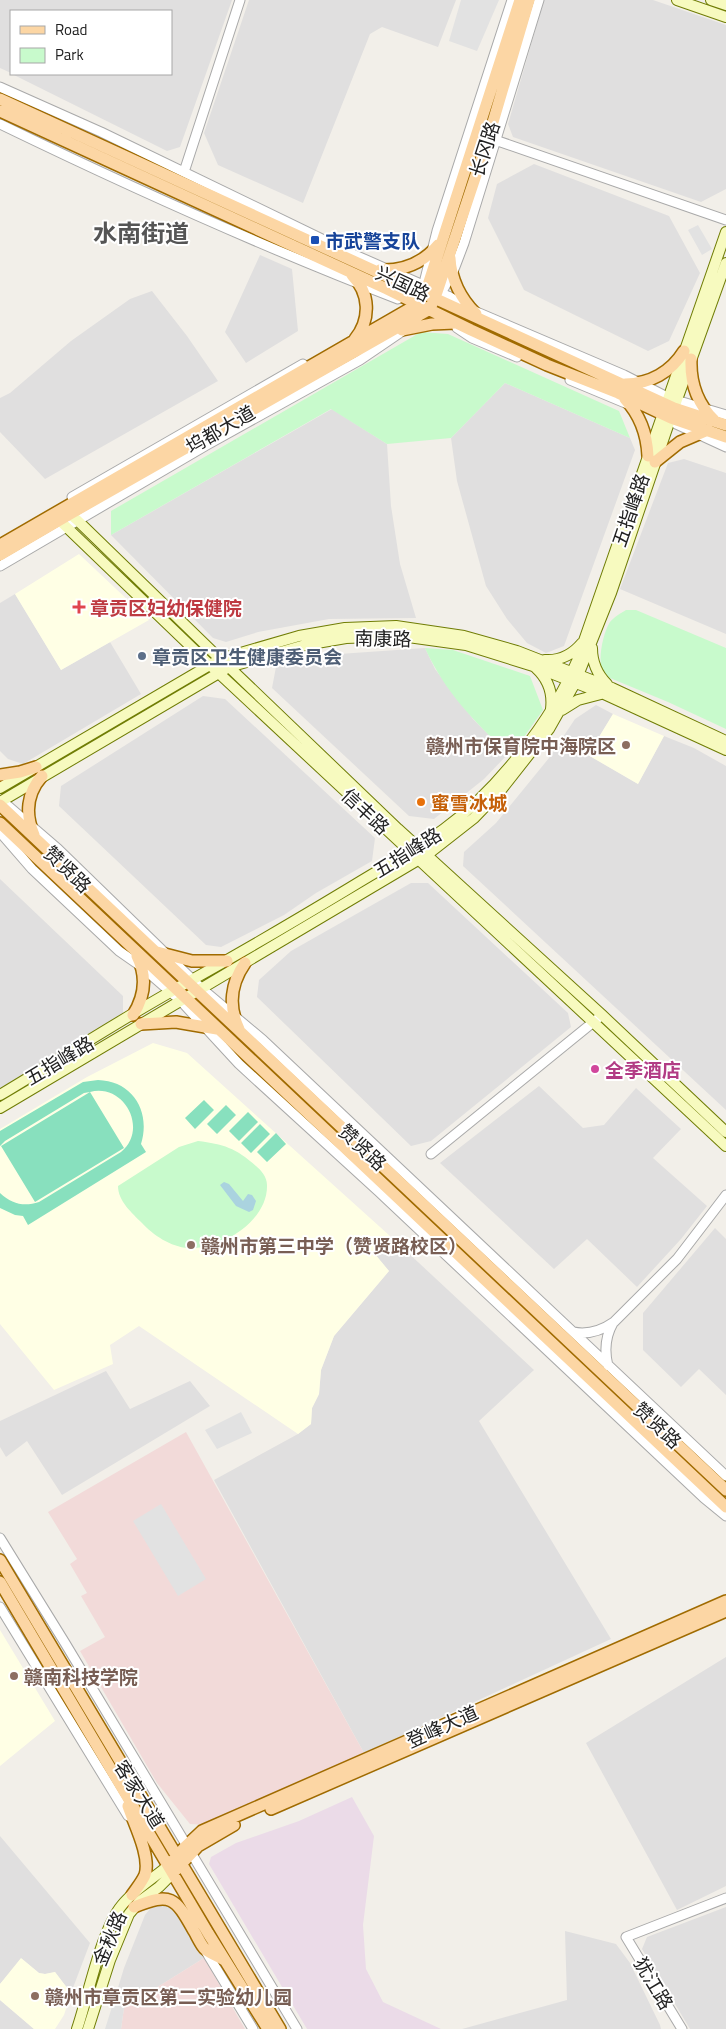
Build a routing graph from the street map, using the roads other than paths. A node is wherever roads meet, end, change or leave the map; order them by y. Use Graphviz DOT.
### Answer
graph roads {
  1 [pos="240,0"];
  2 [pos="512,0"];
  3 [pos="520,0"];
  4 [pos="529,0"];
  5 [pos="539,0"];
  6 [pos="677,0"];
  7 [pos="712,0"];
  8 [pos="726,5"];
  9 [pos="726,17"];
  10 [pos="0,87"];
  11 [pos="0,99"];
  12 [pos="0,111"];
  13 [pos="0,124"];
  14 [pos="495,140"];
  15 [pos="184,172"];
  16 [pos="726,220"];
  17 [pos="726,232"];
  18 [pos="442,239"];
  19 [pos="450,251"];
  20 [pos="431,253"];
  21 [pos="726,263"];
  22 [pos="373,269"];
  23 [pos="347,270"];
  24 [pos="392,270"];
  25 [pos="453,272"];
  26 [pos="360,285"];
  27 [pos="431,293"];
  28 [pos="422,308"];
  29 [pos="472,310"];
  30 [pos="450,323"];
  31 [pos="488,323"];
  32 [pos="406,329"];
  33 [pos="471,330"];
  34 [pos="360,332"];
  35 [pos="350,344"];
  36 [pos="366,346"];
  37 [pos="688,355"];
  38 [pos="639,383"];
  39 [pos="621,388"];
  40 [pos="630,405"];
  41 [pos="704,408"];
  42 [pos="669,410"];
  43 [pos="726,415"];
  44 [pos="716,426"];
  45 [pos="696,434"];
  46 [pos="726,437"];
  47 [pos="726,447"];
  48 [pos="652,459"];
  49 [pos="65,517"];
  50 [pos="0,540"];
  51 [pos="0,545"];
  52 [pos="0,556"];
  53 [pos="0,566"];
  54 [pos="589,640"];
  55 [pos="220,660"];
  56 [pos="537,663"];
  57 [pos="210,665"];
  58 [pos="229,666"];
  59 [pos="219,672"];
  60 [pos="574,677"];
  61 [pos="608,691"];
  62 [pos="554,712"];
  63 [pos="726,741"];
  64 [pos="726,750"];
  65 [pos="39,771"];
  66 [pos="0,775"];
  67 [pos="0,788"];
  68 [pos="0,802"];
  69 [pos="0,823"];
  70 [pos="30,824"];
  71 [pos="2,834"];
  72 [pos="38,840"];
  73 [pos="24,845"];
  74 [pos="418,846"];
  75 [pos="409,852"];
  76 [pos="428,854"];
  77 [pos="417,860"];
  78 [pos="132,948"];
  79 [pos="152,950"];
  80 [pos="170,956"];
  81 [pos="227,961"];
  82 [pos="245,962"];
  83 [pos="142,967"];
  84 [pos="194,985"];
  85 [pos="173,990"];
  86 [pos="182,999"];
  87 [pos="602,1014"];
  88 [pos="133,1015"];
  89 [pos="234,1015"];
  90 [pos="593,1023"];
  91 [pos="142,1024"];
  92 [pos="205,1026"];
  93 [pos="218,1029"];
  94 [pos="241,1033"];
  95 [pos="0,1096"];
  96 [pos="0,1108"];
  97 [pos="726,1132"];
  98 [pos="726,1146"];
  99 [pos="431,1154"];
  100 [pos="726,1195"];
  101 [pos="614,1322"];
  102 [pos="572,1332"];
  103 [pos="608,1366"];
  104 [pos="726,1476"];
  105 [pos="726,1490"];
  106 [pos="725,1507"];
  107 [pos="726,1516"];
  108 [pos="0,1538"];
  109 [pos="0,1560"];
  110 [pos="0,1582"];
  111 [pos="726,1601"];
  112 [pos="0,1607"];
  113 [pos="726,1611"];
  114 [pos="123,1790"];
  115 [pos="135,1827"];
  116 [pos="188,1849"];
  117 [pos="179,1859"];
  118 [pos="171,1869"];
  119 [pos="132,1895"];
  120 [pos="726,1898"];
  121 [pos="134,1907"];
  122 [pos="204,1948"];
  123 [pos="227,1962"];
  124 [pos="77,2029"];
  125 [pos="88,2029"];
  126 [pos="253,2029"];
  127 [pos="268,2029"];
  128 [pos="280,2029"];
  129 [pos="297,2029"];
  130 [pos="682,2029"];
  1 -- 15 [label="street"];
  2 -- 20 [label="street"];
  3 -- 18 [label="main road, 长冈路"];
  4 -- 19 [label="main road, 长冈路"];
  5 -- 14 [label="street"];
  6 -- 9 [label="main road"];
  7 -- 8 [label="main road"];
  10 -- 15 [label="street"];
  11 -- 22 [label="main road, 兴国路"];
  12 -- 23 [label="main road, 兴国路"];
  13 -- 26 [label="street"];
  14 -- 16 [label="street"];
  14 -- 25 [label="street"];
  15 -- 24 [label="street"];
  17 -- 37 [label="main road, 五指峰路"];
  18 -- 20 [label="main road"];
  18 -- 27 [label="main road, 长冈路"];
  19 -- 25 [label="main road"];
  19 -- 27 [label="main road, 长冈路"];
  20 -- 24 [label="main road"];
  20 -- 27 [label="street"];
  21 -- 37 [label="main road, 五指峰路"];
  22 -- 24 [label="main road"];
  22 -- 27 [label="main road, 兴国路"];
  23 -- 26 [label="main road"];
  23 -- 28 [label="main road, 兴国路"];
  24 -- 27 [label="street"];
  25 -- 27 [label="street"];
  25 -- 29 [label="main road"];
  26 -- 28 [label="street"];
  26 -- 34 [label="main road"];
  27 -- 28 [label="main road"];
  27 -- 29 [label="street"];
  27 -- 31 [label="main road, 兴国路"];
  28 -- 30 [label="street"];
  28 -- 32 [label="street"];
  28 -- 33 [label="main road, 兴国路"];
  28 -- 34 [label="street"];
  28 -- 35 [label="main road, 坞都大道"];
  28 -- 36 [label="main road, 坞都大道"];
  29 -- 31 [label="main road"];
  29 -- 38 [label="street"];
  30 -- 32 [label="main road"];
  30 -- 33 [label="main road"];
  30 -- 40 [label="street"];
  31 -- 39 [label="main road, 兴国路"];
  32 -- 36 [label="main road"];
  32 -- 49 [label="street"];
  33 -- 39 [label="main road, 兴国路"];
  34 -- 35 [label="main road"];
  34 -- 50 [label="street"];
  35 -- 49 [label="main road, 坞都大道"];
  36 -- 49 [label="main road, 坞都大道"];
  37 -- 38 [label="main road"];
  37 -- 41 [label="main road"];
  37 -- 42 [label="main road, 五指峰路"];
  38 -- 39 [label="main road"];
  38 -- 42 [label="street"];
  39 -- 40 [label="main road"];
  39 -- 42 [label="main road, 兴国路"];
  40 -- 42 [label="street"];
  40 -- 48 [label="main road"];
  41 -- 42 [label="street"];
  41 -- 43 [label="street"];
  41 -- 44 [label="main road"];
  42 -- 44 [label="main road, 兴国路"];
  42 -- 45 [label="street"];
  42 -- 48 [label="main road, 五指峰路"];
  44 -- 45 [label="main road"];
  44 -- 46 [label="main road, 兴国路"];
  45 -- 47 [label="street"];
  45 -- 48 [label="main road"];
  48 -- 54 [label="main road, 五指峰路"];
  49 -- 51 [label="main road, 坞都大道"];
  49 -- 52 [label="main road, 坞都大道"];
  49 -- 53 [label="street"];
  49 -- 55 [label="main road, 信丰路"];
  49 -- 57 [label="main road, 信丰路"];
  54 -- 56 [label="main road"];
  54 -- 60 [label="main road, 五指峰路"];
  54 -- 61 [label="main road"];
  55 -- 56 [label="main road, 南康路"];
  55 -- 57 [label="main road, 南康路"];
  55 -- 58 [label="main road, 信丰路"];
  56 -- 58 [label="main road, 南康路"];
  56 -- 60 [label="main road, 南康路"];
  56 -- 62 [label="main road"];
  57 -- 59 [label="main road, 信丰路"];
  57 -- 65 [label="main road, 南康路"];
  58 -- 59 [label="main road, 南康路"];
  58 -- 74 [label="main road, 信丰路"];
  59 -- 65 [label="main road, 南康路"];
  59 -- 75 [label="main road, 信丰路"];
  60 -- 61 [label="main road, 南康路"];
  60 -- 62 [label="main road, 五指峰路"];
  61 -- 62 [label="main road"];
  61 -- 63 [label="main road, 南康路"];
  61 -- 64 [label="main road, 南康路"];
  62 -- 74 [label="main road, 五指峰路"];
  62 -- 76 [label="main road, 五指峰路"];
  65 -- 66 [label="main road"];
  65 -- 67 [label="main road, 南康路"];
  65 -- 68 [label="main road, 南康路"];
  65 -- 70 [label="main road"];
  68 -- 70 [label="street"];
  68 -- 72 [label="main road, 赞贤路"];
  69 -- 73 [label="main road, 赞贤路"];
  70 -- 72 [label="main road"];
  70 -- 80 [label="street"];
  71 -- 73 [label="main road"];
  71 -- 83 [label="street"];
  72 -- 79 [label="main road, 赞贤路"];
  73 -- 78 [label="main road, 赞贤路"];
  74 -- 75 [label="main road, 五指峰路"];
  74 -- 76 [label="main road, 信丰路"];
  75 -- 77 [label="main road, 信丰路"];
  75 -- 81 [label="main road, 五指峰路"];
  76 -- 77 [label="main road, 五指峰路"];
  76 -- 87 [label="main road, 信丰路"];
  77 -- 82 [label="main road, 五指峰路"];
  77 -- 90 [label="main road, 信丰路"];
  78 -- 83 [label="main road"];
  78 -- 85 [label="main road, 赞贤路"];
  79 -- 80 [label="main road"];
  79 -- 84 [label="main road, 赞贤路"];
  80 -- 81 [label="main road"];
  80 -- 84 [label="street"];
  81 -- 84 [label="main road, 五指峰路"];
  82 -- 84 [label="main road, 五指峰路"];
  82 -- 89 [label="main road"];
  83 -- 85 [label="street"];
  83 -- 88 [label="main road"];
  84 -- 85 [label="main road, 五指峰路"];
  84 -- 86 [label="main road, 五指峰路"];
  84 -- 89 [label="street"];
  84 -- 94 [label="main road, 赞贤路"];
  85 -- 86 [label="main road, 赞贤路"];
  85 -- 88 [label="main road, 五指峰路"];
  86 -- 91 [label="main road, 五指峰路"];
  86 -- 92 [label="street"];
  86 -- 93 [label="main road, 赞贤路"];
  87 -- 90 [label="street"];
  87 -- 97 [label="main road, 信丰路"];
  88 -- 95 [label="main road, 五指峰路"];
  89 -- 94 [label="main road"];
  89 -- 102 [label="street"];
  90 -- 98 [label="main road, 信丰路"];
  90 -- 99 [label="street"];
  91 -- 92 [label="main road"];
  91 -- 96 [label="main road, 五指峰路"];
  92 -- 93 [label="main road"];
  92 -- 107 [label="street"];
  93 -- 106 [label="main road, 赞贤路"];
  94 -- 105 [label="main road, 赞贤路"];
  100 -- 101 [label="street"];
  101 -- 102 [label="street"];
  101 -- 103 [label="street"];
  102 -- 103 [label="street"];
  103 -- 104 [label="street"];
  108 -- 116 [label="street"];
  109 -- 117 [label="main road, 客家大道"];
  110 -- 114 [label="main road, 客家大道"];
  111 -- 116 [label="main road, 登峰大道"];
  112 -- 115 [label="street"];
  113 -- 116 [label="main road, 登峰大道"];
  114 -- 115 [label="main road"];
  114 -- 118 [label="main road, 客家大道"];
  115 -- 119 [label="main road"];
  116 -- 117 [label="main road, 登峰大道"];
  116 -- 129 [label="street"];
  117 -- 118 [label="main road, 登峰大道"];
  117 -- 128 [label="main road, 客家大道"];
  118 -- 119 [label="main road, 金秋路"];
  118 -- 121 [label="main road, 金秋路"];
  118 -- 123 [label="main road, 客家大道"];
  119 -- 124 [label="main road, 金秋路"];
  120 -- 130 [label="street, 犹江路"];
  121 -- 122 [label="main road"];
  121 -- 125 [label="main road, 金秋路"];
  122 -- 123 [label="main road"];
  122 -- 126 [label="street"];
  123 -- 127 [label="main road, 客家大道"];
}
